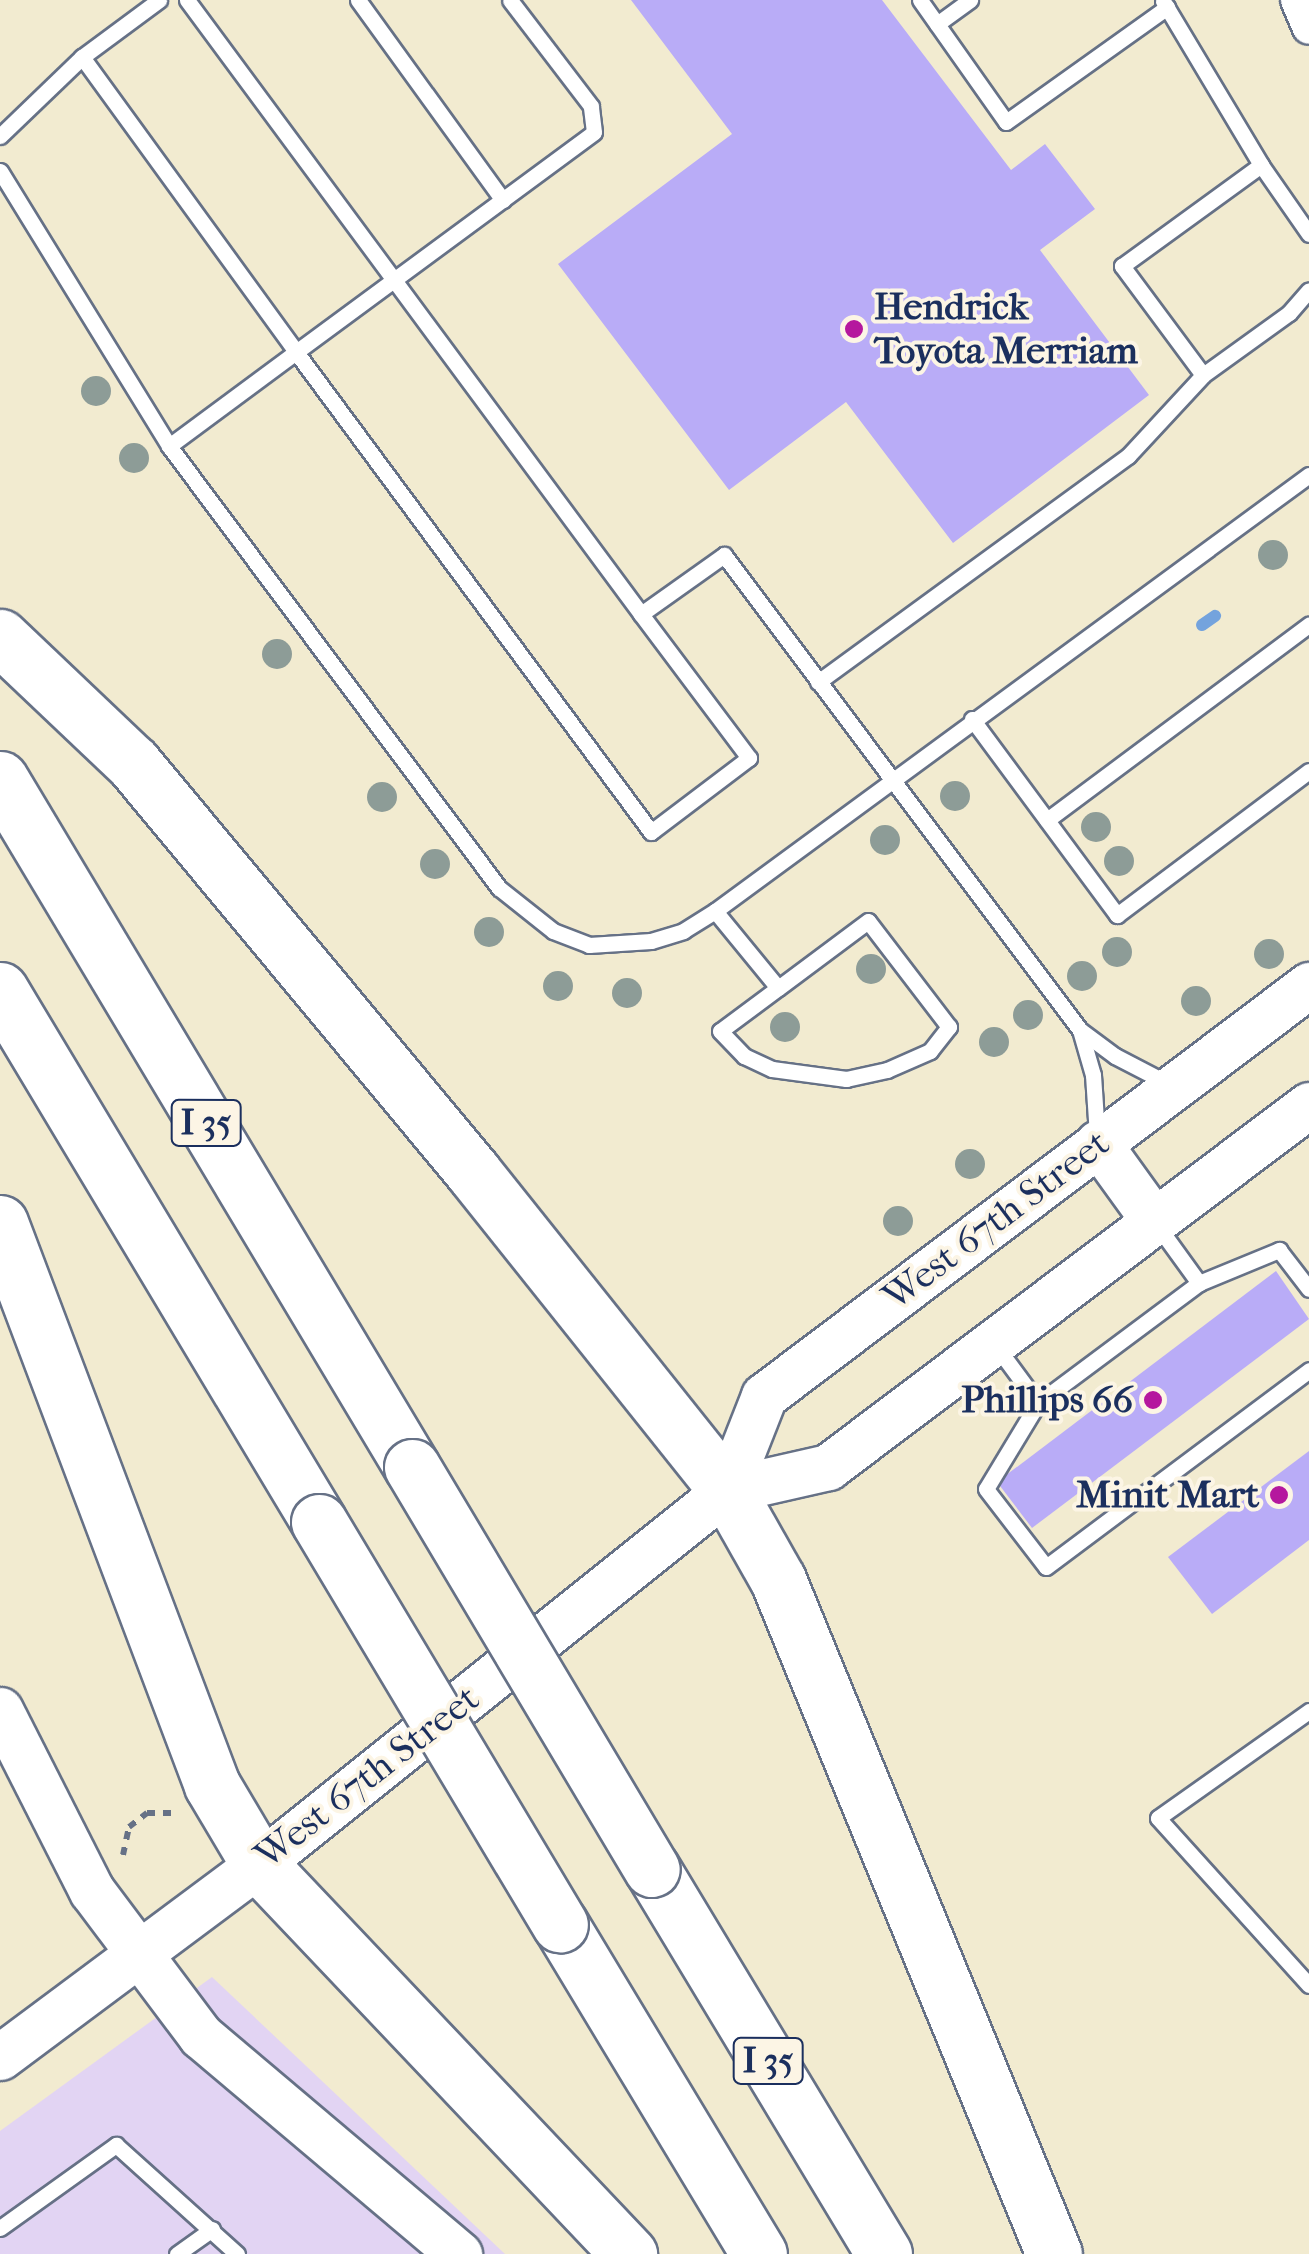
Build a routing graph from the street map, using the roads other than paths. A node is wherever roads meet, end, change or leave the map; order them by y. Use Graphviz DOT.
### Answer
graph roads {
  1 [pos="159,0"];
  2 [pos="187,0"];
  3 [pos="358,0"];
  4 [pos="510,0"];
  5 [pos="920,0"];
  6 [pos="970,0"];
  7 [pos="1296,0"];
  8 [pos="1165,3"];
  9 [pos="936,24"];
  10 [pos="1309,28"];
  11 [pos="82,57"];
  12 [pos="0,136"];
  13 [pos="1261,165"];
  14 [pos="0,172"];
  15 [pos="503,200"];
  16 [pos="1309,234"];
  17 [pos="394,280"];
  18 [pos="1309,290"];
  19 [pos="296,352"];
  20 [pos="1203,375"];
  21 [pos="169,446"];
  22 [pos="1309,475"];
  23 [pos="642,614"];
  24 [pos="1309,626"];
  25 [pos="0,638"];
  26 [pos="818,682"];
  27 [pos="972,719"];
  28 [pos="1309,771"];
  29 [pos="0,779"];
  30 [pos="891,782"];
  31 [pos="1047,820"];
  32 [pos="715,911"];
  33 [pos="1309,985"];
  34 [pos="778,988"];
  35 [pos="0,990"];
  36 [pos="1080,1030"];
  37 [pos="1173,1086"];
  38 [pos="1309,1105"];
  39 [pos="1098,1143"];
  40 [pos="1155,1222"];
  41 [pos="0,1223"];
  42 [pos="1199,1283"];
  43 [pos="1309,1289"];
  44 [pos="994,1342"];
  45 [pos="1309,1370"];
  46 [pos="1038,1403"];
  47 [pos="727,1490"];
  48 [pos="0,1710"];
  49 [pos="1309,1711"];
  50 [pos="259,1864"];
  51 [pos="135,1954"];
  52 [pos="1309,1985"];
  53 [pos="0,2057"];
  54 [pos="0,2228"];
  55 [pos="212,2228"];
  56 [pos="176,2254"];
  57 [pos="237,2254"];
  58 [pos="459,2254"];
  59 [pos="628,2254"];
  60 [pos="759,2254"];
  61 [pos="884,2254"];
  62 [pos="1054,2254"];
  1 -- 11 [label="lane"];
  2 -- 17 [label="lane"];
  3 -- 15 [label="lane"];
  4 -- 15 [label="lane"];
  5 -- 9 [label="lane"];
  6 -- 9 [label="lane"];
  7 -- 10 [label="street"];
  8 -- 9 [label="lane"];
  8 -- 13 [label="lane"];
  11 -- 12 [label="lane"];
  11 -- 19 [label="lane"];
  13 -- 16 [label="lane"];
  13 -- 20 [label="lane"];
  14 -- 21 [label="lane"];
  15 -- 17 [label="lane"];
  17 -- 19 [label="lane"];
  17 -- 23 [label="lane"];
  18 -- 20 [label="lane"];
  19 -- 21 [label="lane"];
  19 -- 23 [label="lane"];
  20 -- 26 [label="lane"];
  21 -- 32 [label="lane"];
  22 -- 27 [label="lane"];
  23 -- 26 [label="lane"];
  24 -- 31 [label="lane"];
  25 -- 47 [label="highway"];
  26 -- 30 [label="lane"];
  27 -- 30 [label="lane"];
  27 -- 31 [label="lane"];
  28 -- 31 [label="lane"];
  29 -- 61 [label="highway, I 35, bridge"];
  30 -- 32 [label="lane"];
  30 -- 36 [label="lane"];
  32 -- 34 [label="lane"];
  33 -- 37 [label="street, West 67th Street"];
  34 -- 34 [label="lane"];
  35 -- 60 [label="highway, bridge"];
  36 -- 37 [label="lane"];
  36 -- 39 [label="lane"];
  37 -- 39 [label="street, West 67th Street"];
  38 -- 40 [label="street, West 67th Street"];
  39 -- 40 [label="street"];
  39 -- 47 [label="street, West 67th Street"];
  40 -- 42 [label="lane"];
  40 -- 44 [label="street, West 67th Street"];
  41 -- 50 [label="highway"];
  42 -- 43 [label="lane"];
  42 -- 46 [label="lane"];
  44 -- 46 [label="lane"];
  44 -- 47 [label="street, West 67th Street"];
  45 -- 46 [label="lane"];
  47 -- 50 [label="street, West 67th Street"];
  47 -- 62 [label="highway"];
  48 -- 51 [label="street"];
  49 -- 52 [label="lane"];
  50 -- 51 [label="street, West 67th Street"];
  50 -- 59 [label="highway"];
  51 -- 53 [label="street, West 67th Street"];
  51 -- 58 [label="street"];
  54 -- 55 [label="lane"];
  55 -- 56 [label="lane"];
  55 -- 57 [label="lane"];
}
